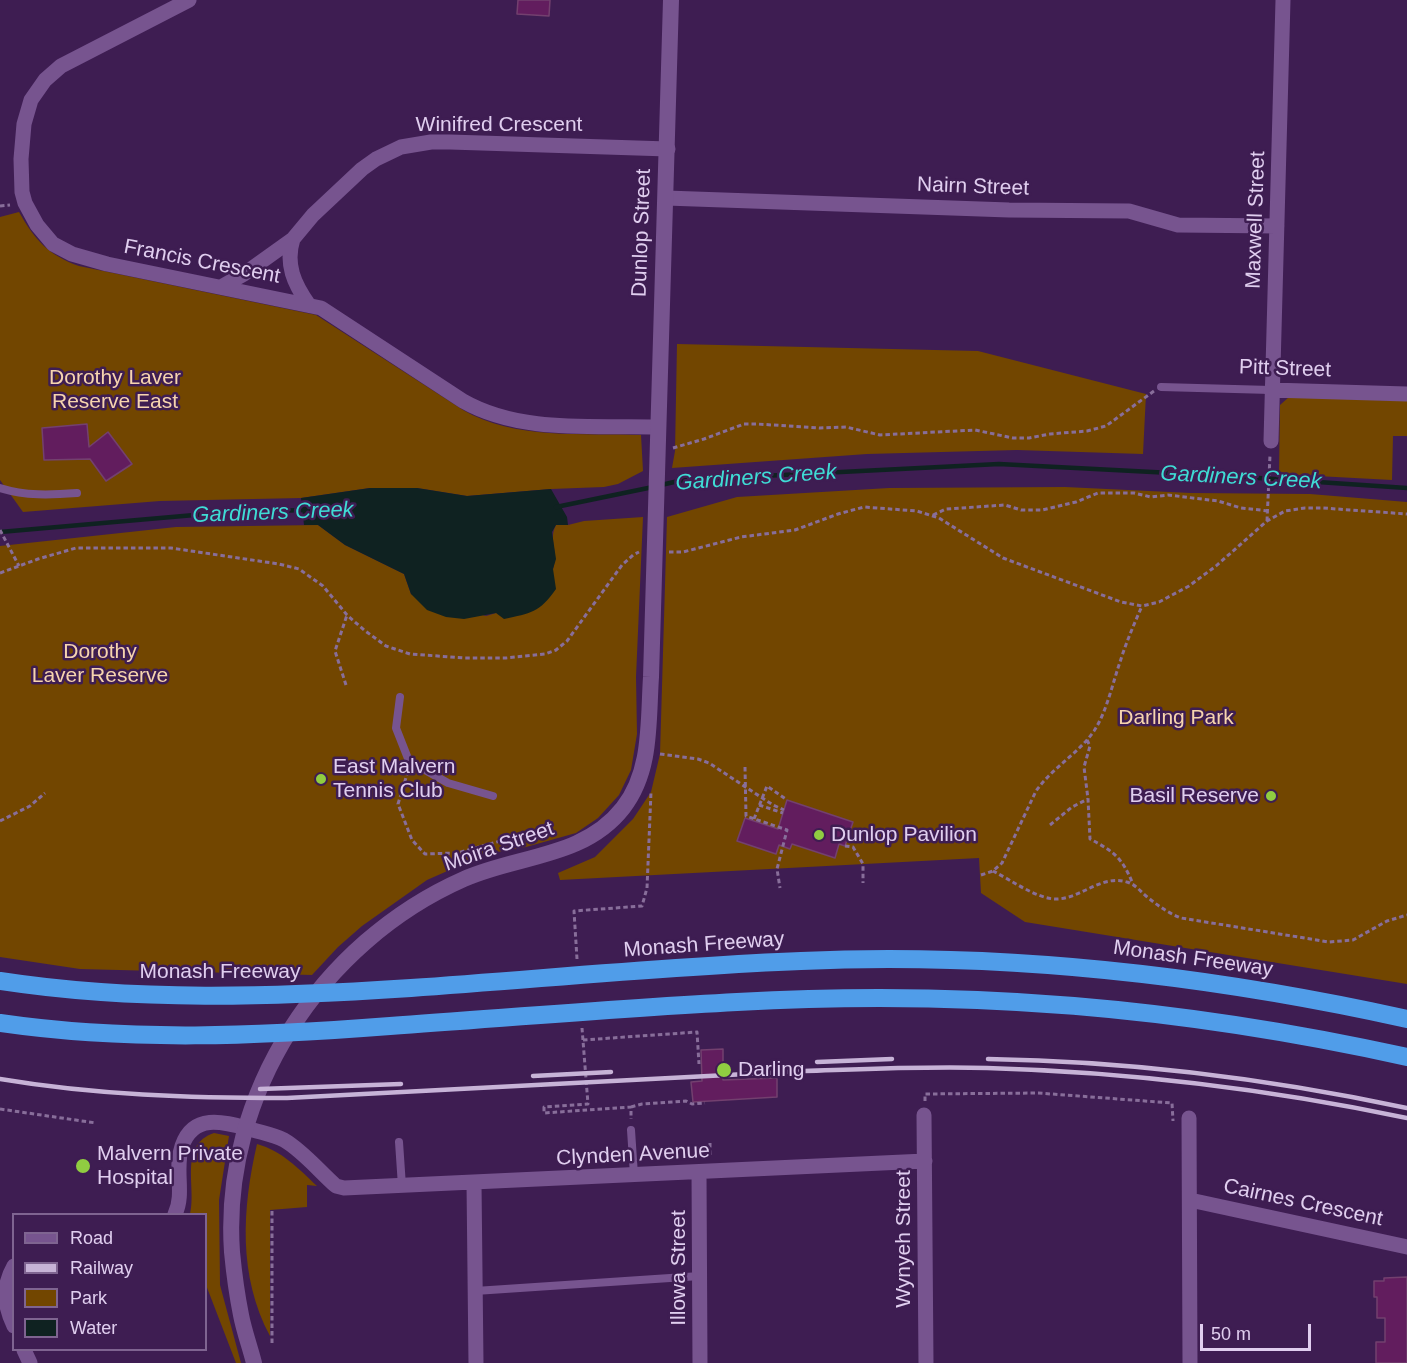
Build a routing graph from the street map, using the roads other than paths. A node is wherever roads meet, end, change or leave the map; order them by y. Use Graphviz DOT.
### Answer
graph roads {
  1 [pos="189,0"];
  2 [pos="671,0"];
  3 [pos="1283,0"];
  4 [pos="668,149"];
  5 [pos="666,198"];
  6 [pos="1277,226"];
  7 [pos="293,239"];
  8 [pos="221,287"];
  9 [pos="309,305"];
  10 [pos="1161,387"];
  11 [pos="1271,390"];
  12 [pos="1407,394"];
  13 [pos="658,427"];
  14 [pos="1271,448"];
  15 [pos="656,467"];
  16 [pos="0,488"];
  17 [pos="77,493"];
  18 [pos="400,697"];
  19 [pos="494,796"];
  20 [pos="0,981"];
  21 [pos="1407,1019"];
  22 [pos="0,1023"];
  23 [pos="1407,1057"];
  24 [pos="924,1115"];
  25 [pos="1189,1118"];
  26 [pos="632,1130"];
  27 [pos="399,1142"];
  28 [pos="925,1161"];
  29 [pos="699,1173"];
  30 [pos="634,1176"];
  31 [pos="474,1183"];
  32 [pos="402,1186"];
  33 [pos="1190,1200"];
  34 [pos="176,1213"];
  35 [pos="1407,1246"];
  36 [pos="12,1269"];
  37 [pos="700,1276"];
  38 [pos="3,1287"];
  39 [pos="476,1291"];
  40 [pos="12,1321"];
  41 [pos="254,1363"];
  42 [pos="476,1363"];
  43 [pos="700,1363"];
  44 [pos="926,1363"];
  45 [pos="1190,1363"];
  1 -- 8 [label="street, Francis Crescent"];
  2 -- 4 [label="main road, Dunlop Street"];
  3 -- 6 [label="street, Maxwell Street"];
  4 -- 5 [label="main road, Dunlop Street"];
  4 -- 7 [label="street, Winifred Crescent"];
  5 -- 6 [label="street, Nairn Street"];
  5 -- 13 [label="main road, Dunlop Street"];
  6 -- 11 [label="street, Maxwell Street"];
  7 -- 8 [label="street, Winifred Crescent"];
  7 -- 9 [label="street"];
  8 -- 9 [label="street, Francis Crescent"];
  9 -- 13 [label="street, Francis Crescent"];
  10 -- 11 [label="lane, Pitt Street"];
  11 -- 12 [label="street, Pitt Street"];
  11 -- 14 [label="street, Maxwell Street"];
  13 -- 15 [label="main road, Dunlop Street"];
  15 -- 41 [label="main road, Moira Street"];
  16 -- 17 [label="lane"];
  18 -- 19 [label="lane"];
  20 -- 21 [label="highway, Monash Freeway"];
  22 -- 23 [label="highway"];
  24 -- 28 [label="street, Wynyeh Street"];
  25 -- 33 [label="street, Cairnes Crescent"];
  26 -- 30 [label="lane"];
  27 -- 32 [label="lane"];
  28 -- 29 [label="street, Clynden Avenue"];
  28 -- 44 [label="street, Wynyeh Street"];
  29 -- 30 [label="street, Clynden Avenue"];
  29 -- 37 [label="street, Illowa Street"];
  30 -- 31 [label="street, Clynden Avenue"];
  31 -- 32 [label="street, Clynden Avenue"];
  31 -- 39 [label="street"];
  32 -- 34 [label="street, Clynden Avenue"];
  33 -- 35 [label="street, Cairnes Crescent"];
  33 -- 45 [label="street, Cairnes Crescent"];
  36 -- 38 [label="street"];
  37 -- 39 [label="lane"];
  37 -- 43 [label="street, Illowa Street"];
  38 -- 40 [label="street"];
  39 -- 42 [label="street"];
}
